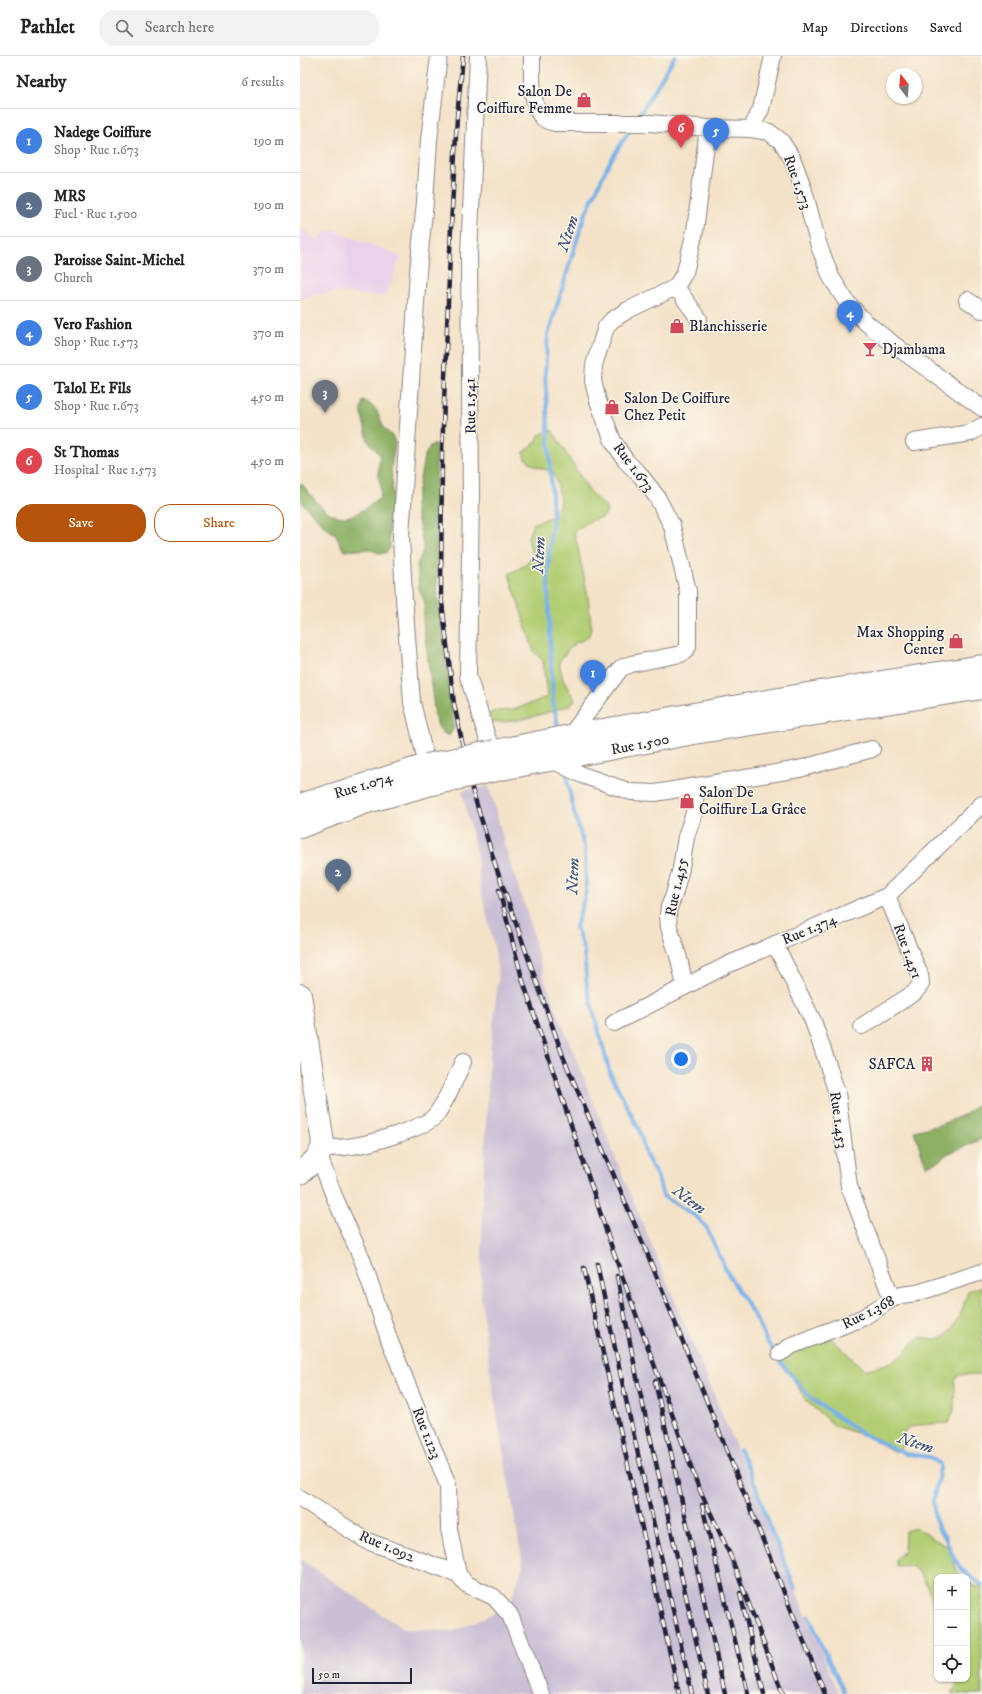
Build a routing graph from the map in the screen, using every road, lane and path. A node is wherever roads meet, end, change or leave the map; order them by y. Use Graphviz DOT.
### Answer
graph roads {
  1 [pos="439,56"];
  2 [pos="478,56"];
  3 [pos="532,56"];
  4 [pos="773,56"];
  5 [pos="708,128"];
  6 [pos="751,129"];
  7 [pos="676,287"];
  8 [pos="967,300"];
  9 [pos="982,310"];
  10 [pos="699,319"];
  11 [pos="982,408"];
  12 [pos="982,426"];
  13 [pos="914,442"];
  14 [pos="982,666"];
  15 [pos="982,688"];
  16 [pos="570,736"];
  17 [pos="872,749"];
  18 [pos="498,760"];
  19 [pos="552,760"];
  20 [pos="427,775"];
  21 [pos="696,787"];
  22 [pos="982,804"];
  23 [pos="301,822"];
  24 [pos="887,896"];
  25 [pos="775,944"];
  26 [pos="685,986"];
  27 [pos="300,995"];
  28 [pos="614,1023"];
  29 [pos="862,1026"];
  30 [pos="463,1062"];
  31 [pos="305,1067"];
  32 [pos="321,1152"];
  33 [pos="300,1173"];
  34 [pos="982,1272"];
  35 [pos="892,1299"];
  36 [pos="780,1353"];
  37 [pos="300,1498"];
  38 [pos="458,1574"];
  39 [pos="541,1694"];
  1 -- 20 [label="street"];
  2 -- 18 [label="street, Rue 1.541"];
  3 -- 5 [label="street, Rue 1.573"];
  4 -- 6 [label="street"];
  5 -- 6 [label="street, Rue 1.573"];
  5 -- 7 [label="street"];
  6 -- 11 [label="street, Rue 1.573"];
  7 -- 10 [label="street"];
  7 -- 16 [label="street, Rue 1.673"];
  8 -- 9 [label="street"];
  12 -- 13 [label="street"];
  14 -- 16 [label="main road, Rue 1.500"];
  15 -- 19 [label="main road, Rue 1.500"];
  16 -- 18 [label="main road, Rue 1.500"];
  17 -- 21 [label="street"];
  18 -- 19 [label="main road, Rue 1.500"];
  18 -- 20 [label="main road, Rue 1.074, bridge"];
  19 -- 21 [label="street"];
  20 -- 23 [label="main road, Rue 1.074"];
  21 -- 26 [label="street, Rue 1.455"];
  22 -- 24 [label="street, Rue 1.374"];
  24 -- 25 [label="street, Rue 1.374"];
  24 -- 29 [label="street, Rue 1.451"];
  25 -- 26 [label="street, Rue 1.374"];
  25 -- 35 [label="street, Rue 1.453"];
  26 -- 28 [label="street, Rue 1.374"];
  27 -- 31 [label="main road"];
  30 -- 32 [label="street"];
  31 -- 32 [label="main road"];
  32 -- 33 [label="main road"];
  32 -- 38 [label="street, Rue 1.123"];
  34 -- 35 [label="street, Rue 1.368"];
  35 -- 36 [label="street, Rue 1.368"];
  37 -- 38 [label="street, Rue 1.092"];
  38 -- 39 [label="street"];
}
